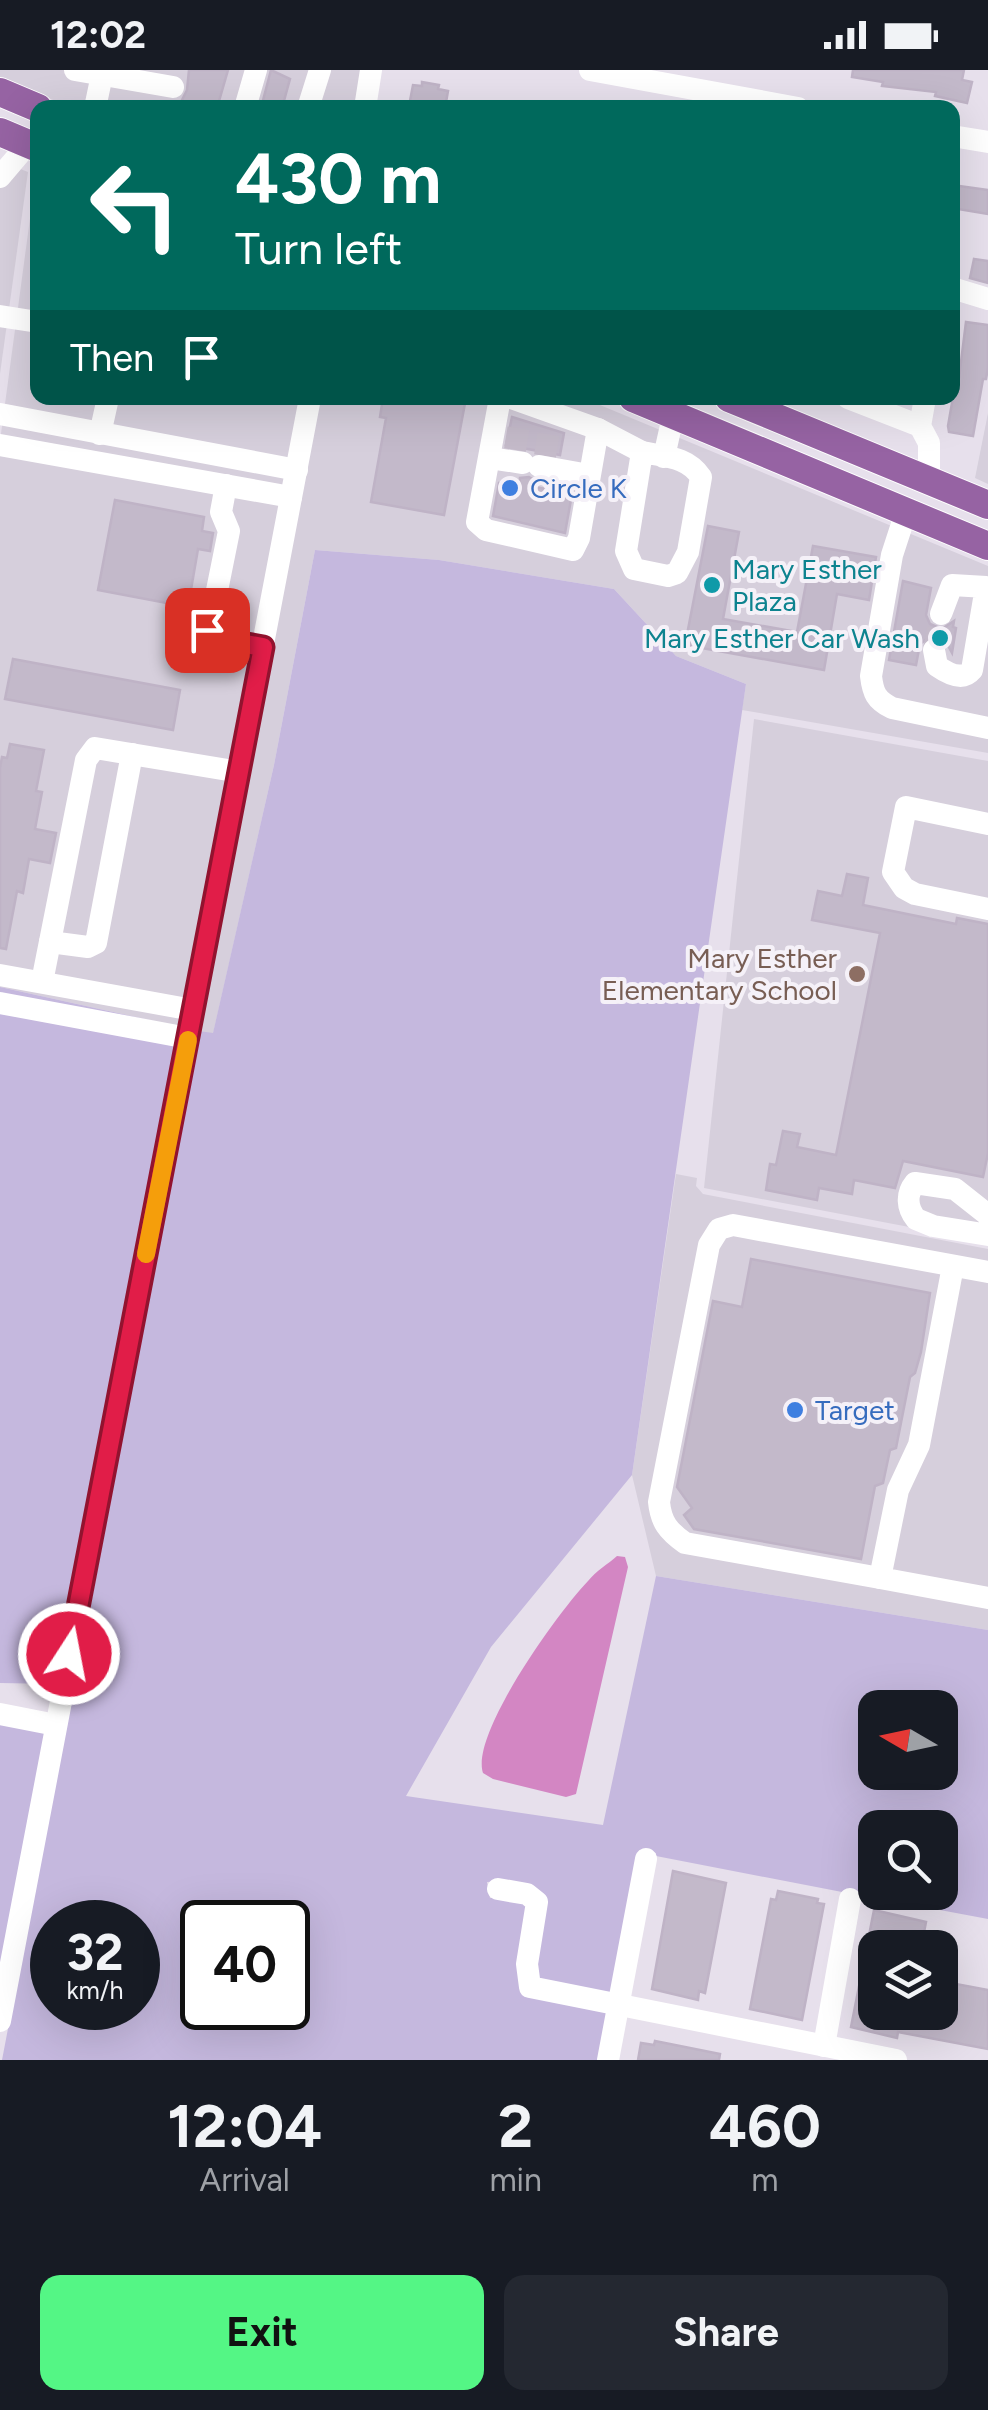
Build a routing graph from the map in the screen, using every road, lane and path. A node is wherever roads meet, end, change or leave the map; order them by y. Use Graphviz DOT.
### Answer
graph roads {
  1 [pos="75,70"];
  2 [pos="256,70"];
  3 [pos="320,70"];
  4 [pos="372,70"];
  5 [pos="590,70"];
  6 [pos="103,73"];
  7 [pos="173,87"];
  8 [pos="0,92"];
  9 [pos="97,100"];
  10 [pos="247,100"];
  11 [pos="311,100"];
  12 [pos="366,100"];
  13 [pos="754,100"];
  14 [pos="30,105"];
  15 [pos="0,132"];
  16 [pos="960,137"];
  17 [pos="988,142"];
  18 [pos="30,145"];
  19 [pos="30,149"];
  20 [pos="0,178"];
  21 [pos="960,291"];
  22 [pos="988,300"];
  23 [pos="0,316"];
  24 [pos="30,321"];
  25 [pos="106,405"];
  26 [pos="309,405"];
  27 [pos="514,405"];
  28 [pos="517,405"];
  29 [pos="747,405"];
  30 [pos="866,405"];
  31 [pos="924,405"];
  32 [pos="675,406"];
  33 [pos="0,414"];
  34 [pos="920,426"];
  35 [pos="598,429"];
  36 [pos="100,434"];
  37 [pos="0,444"];
  38 [pos="653,454"];
  39 [pos="524,460"];
  40 [pos="296,470"];
  41 [pos="589,474"];
  42 [pos="928,480"];
  43 [pos="226,485"];
  44 [pos="292,497"];
  45 [pos="988,505"];
  46 [pos="906,512"];
  47 [pos="988,546"];
  48 [pos="987,582"];
  49 [pos="941,614"];
  50 [pos="263,647"];
  51 [pos="934,650"];
  52 [pos="988,728"];
  53 [pos="132,754"];
  54 [pos="240,772"];
  55 [pos="988,824"];
  56 [pos="988,908"];
  57 [pos="50,942"];
  58 [pos="0,975"];
  59 [pos="42,982"];
  60 [pos="0,1003"];
  61 [pos="193,1010"];
  62 [pos="188,1038"];
  63 [pos="988,1215"];
  64 [pos="988,1236"];
  65 [pos="953,1266"];
  66 [pos="988,1272"];
  67 [pos="880,1578"];
  68 [pos="988,1598"];
  69 [pos="0,1714"];
  70 [pos="56,1724"];
  71 [pos="646,1859"];
  72 [pos="498,1890"];
  73 [pos="850,1899"];
  74 [pos="618,2006"];
  75 [pos="0,2020"];
  76 [pos="824,2046"];
  77 [pos="608,2060"];
  78 [pos="896,2060"];
  1 -- 6 [label="street"];
  2 -- 10 [label="street"];
  3 -- 11 [label="street"];
  4 -- 12 [label="street"];
  5 -- 13 [label="street"];
  6 -- 7 [label="street"];
  6 -- 9 [label="street"];
  8 -- 14 [label="main road"];
  15 -- 18 [label="main road"];
  16 -- 17 [label="street"];
  19 -- 20 [label="street"];
  21 -- 22 [label="street"];
  23 -- 24 [label="street"];
  25 -- 36 [label="street"];
  26 -- 40 [label="street"];
  27 -- 39 [label="street"];
  28 -- 35 [label="street"];
  29 -- 42 [label="main road"];
  30 -- 34 [label="street"];
  31 -- 34 [label="street"];
  32 -- 38 [label="street"];
  32 -- 46 [label="main road"];
  33 -- 36 [label="street"];
  34 -- 42 [label="street"];
  35 -- 38 [label="street"];
  35 -- 41 [label="street"];
  36 -- 40 [label="street"];
  37 -- 43 [label="street"];
  38 -- 38 [label="street"];
  39 -- 41 [label="street"];
  39 -- 41 [label="street"];
  40 -- 44 [label="street"];
  42 -- 45 [label="main road"];
  43 -- 44 [label="street"];
  43 -- 50 [label="street"];
  44 -- 50 [label="street"];
  46 -- 47 [label="main road"];
  46 -- 52 [label="street"];
  48 -- 49 [label="street"];
  48 -- 51 [label="street"];
  50 -- 54 [label="street"];
  53 -- 54 [label="street"];
  53 -- 57 [label="street"];
  53 -- 57 [label="street"];
  54 -- 61 [label="street"];
  55 -- 56 [label="street"];
  57 -- 59 [label="street"];
  58 -- 59 [label="street"];
  59 -- 61 [label="street"];
  60 -- 62 [label="street"];
  61 -- 62 [label="street"];
  62 -- 70 [label="street"];
  63 -- 64 [label="street"];
  65 -- 66 [label="street"];
  65 -- 67 [label="street"];
  65 -- 67 [label="street"];
  67 -- 68 [label="street"];
  69 -- 70 [label="street"];
  70 -- 75 [label="street"];
  71 -- 74 [label="street"];
  72 -- 74 [label="street"];
  73 -- 76 [label="street"];
  74 -- 76 [label="street"];
  74 -- 77 [label="street"];
  76 -- 78 [label="street"];
}
